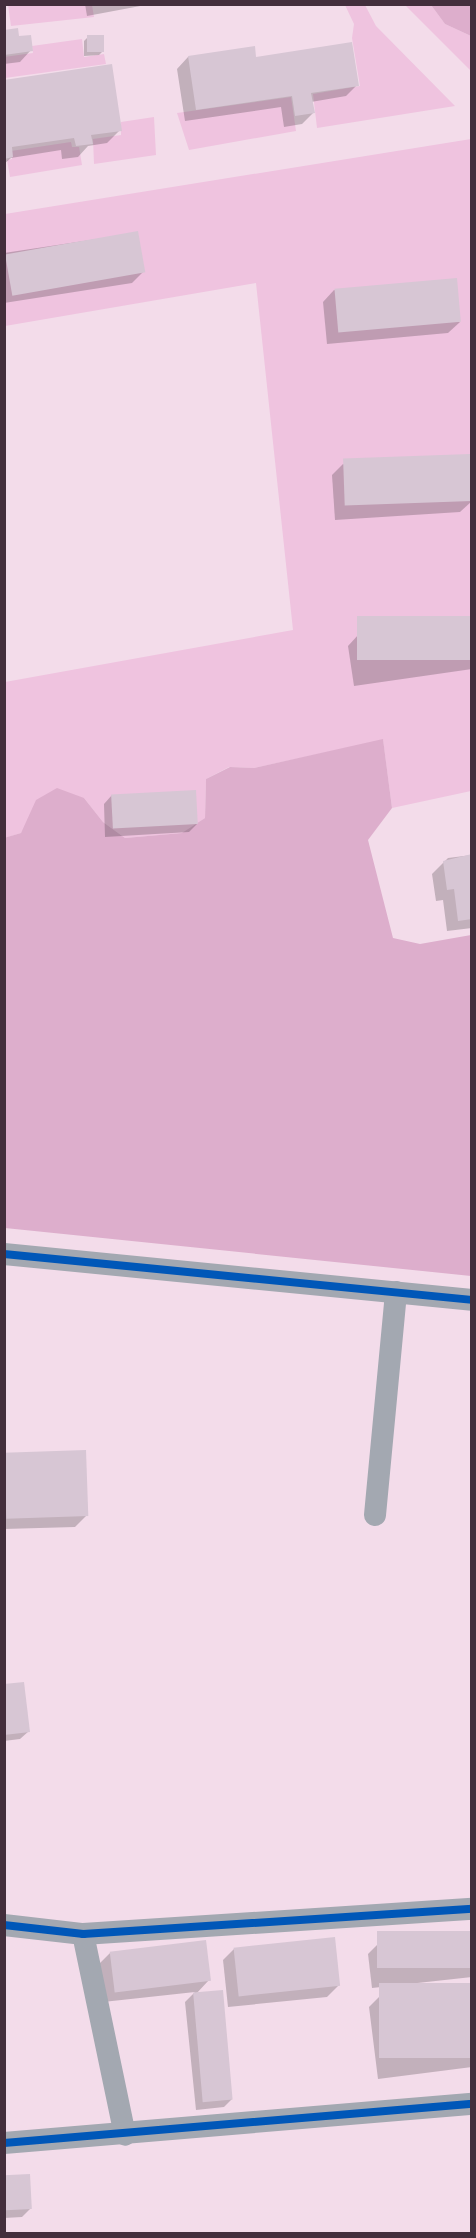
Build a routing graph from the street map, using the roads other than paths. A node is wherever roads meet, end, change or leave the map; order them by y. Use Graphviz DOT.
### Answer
graph roads {
  1 [pos="4,1254"];
  2 [pos="396,1292"];
  3 [pos="471,1300"];
  4 [pos="375,1515"];
  5 [pos="471,1910"];
  6 [pos="4,1925"];
  7 [pos="83,1934"];
  8 [pos="471,2104"];
  9 [pos="125,2135"];
  10 [pos="4,2144"];
  1 -- 2 [label="street"];
  2 -- 3 [label="street"];
  2 -- 4 [label="street"];
  5 -- 7 [label="street"];
  6 -- 7 [label="street"];
  7 -- 9 [label="street"];
  8 -- 9 [label="street"];
  9 -- 10 [label="street"];
}
